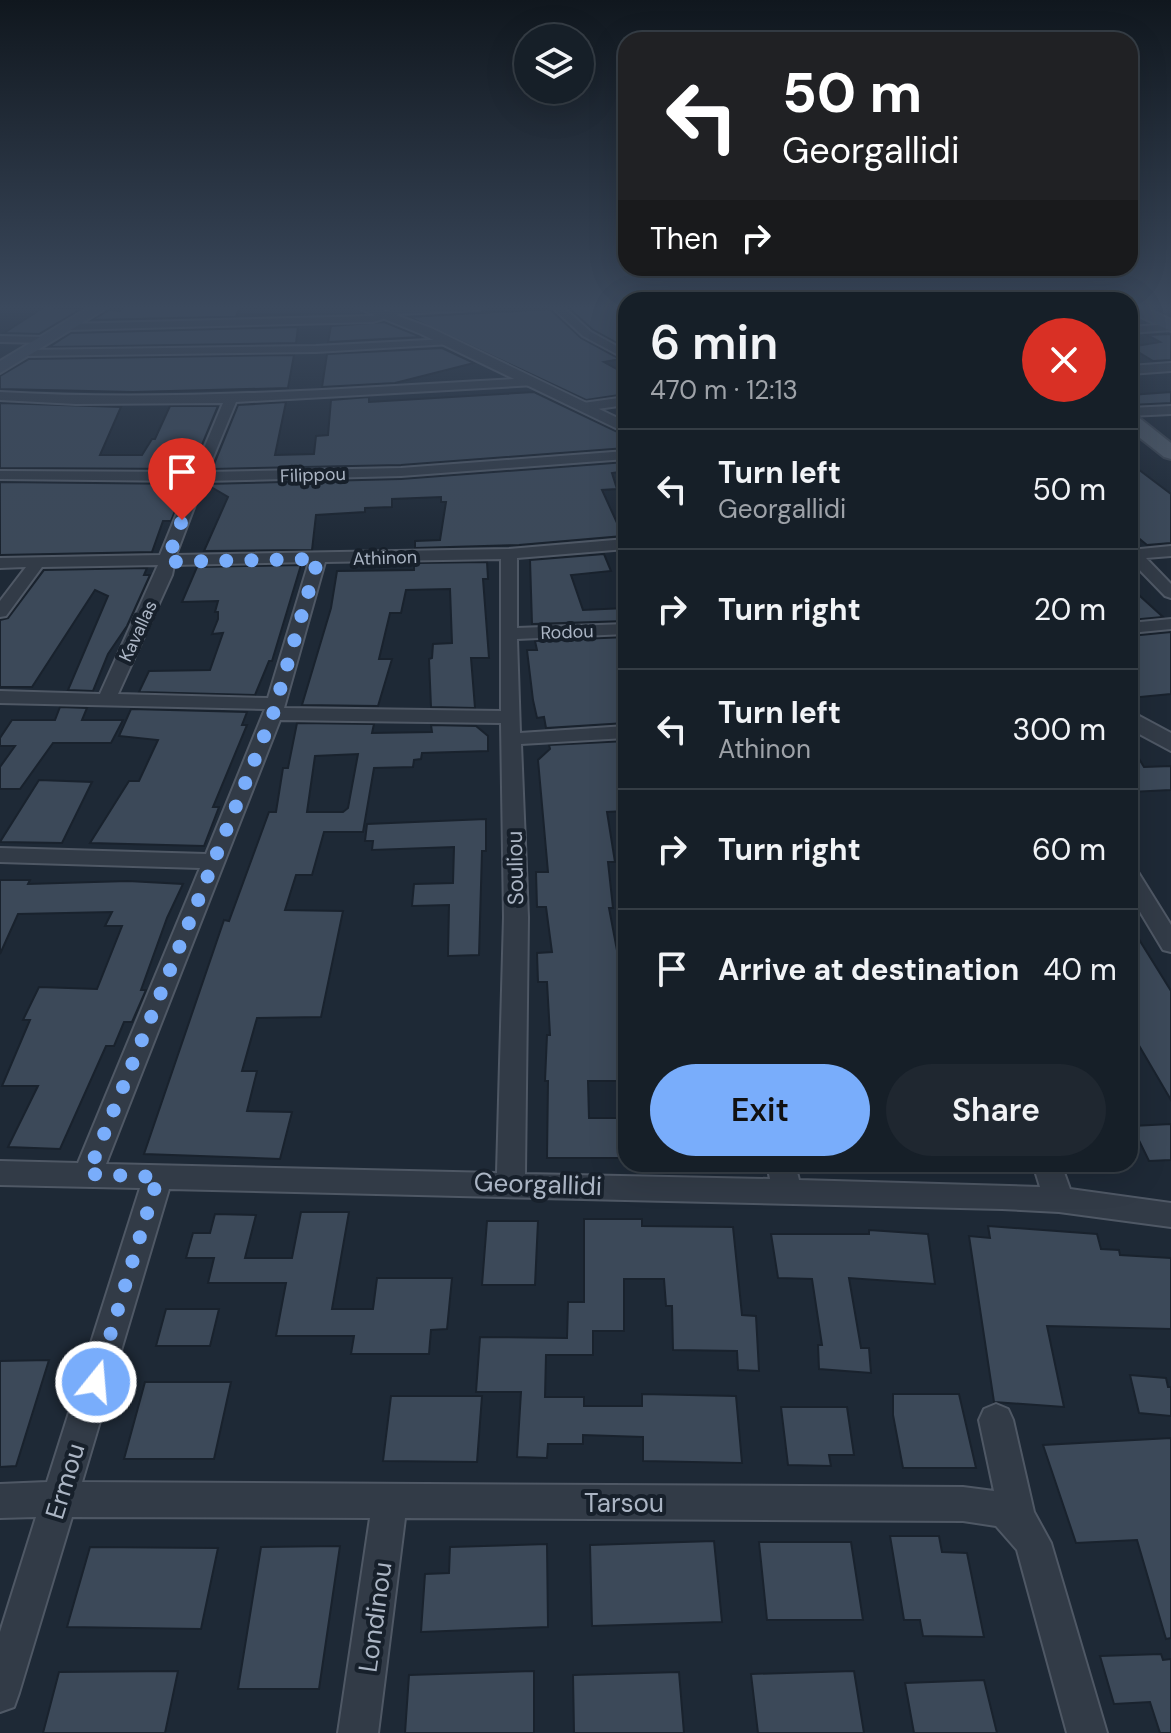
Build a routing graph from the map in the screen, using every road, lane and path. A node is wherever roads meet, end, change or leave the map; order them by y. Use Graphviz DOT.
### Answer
graph roads {
  1 [pos="460,388"];
  2 [pos="543,388"];
  3 [pos="0,396"];
  4 [pos="231,399"];
  5 [pos="618,402"];
  6 [pos="583,407"];
  7 [pos="1171,410"];
  8 [pos="1138,412"];
  9 [pos="618,424"];
  10 [pos="1138,426"];
  11 [pos="1171,453"];
  12 [pos="618,456"];
  13 [pos="0,475"];
  14 [pos="201,478"];
  15 [pos="618,545"];
  16 [pos="1171,551"];
  17 [pos="509,554"];
  18 [pos="1138,554"];
  19 [pos="318,559"];
  20 [pos="1138,561"];
  21 [pos="167,562"];
  22 [pos="0,563"];
  23 [pos="37,563"];
  24 [pos="1171,593"];
  25 [pos="0,612"];
  26 [pos="1171,624"];
  27 [pos="1138,627"];
  28 [pos="618,629"];
  29 [pos="508,634"];
  30 [pos="1,698"];
  31 [pos="107,699"];
  32 [pos="275,709"];
  33 [pos="1138,723"];
  34 [pos="512,728"];
  35 [pos="618,732"];
  36 [pos="1171,744"];
  37 [pos="0,855"];
  38 [pos="213,861"];
  39 [pos="1138,890"];
  40 [pos="1171,944"];
  41 [pos="1050,1172"];
  42 [pos="0,1173"];
  43 [pos="88,1174"];
  44 [pos="158,1177"];
  45 [pos="784,1178"];
  46 [pos="511,1183"];
  47 [pos="1059,1200"];
  48 [pos="1171,1215"];
  49 [pos="996,1420"];
  50 [pos="60,1499"];
  51 [pos="0,1501"];
  52 [pos="390,1502"];
  53 [pos="1017,1516"];
  54 [pos="0,1693"];
  55 [pos="358,1733"];
  56 [pos="1087,1733"];
  1 -- 4 [label="street"];
  2 -- 6 [label="street"];
  3 -- 4 [label="street"];
  4 -- 14 [label="street, Kavallas"];
  5 -- 6 [label="street"];
  6 -- 9 [label="street"];
  7 -- 8 [label="street"];
  10 -- 11 [label="main road"];
  12 -- 14 [label="street, Filippou"];
  13 -- 14 [label="street, Filippou"];
  14 -- 21 [label="street, Kavallas"];
  15 -- 17 [label="street, Athinon"];
  16 -- 18 [label="street"];
  17 -- 19 [label="street, Athinon"];
  17 -- 29 [label="street, Souliou"];
  19 -- 21 [label="street, Athinon"];
  19 -- 32 [label="street"];
  20 -- 24 [label="street"];
  21 -- 23 [label="street, Athinon"];
  21 -- 31 [label="street, Kavallas"];
  22 -- 23 [label="street, Athinon"];
  23 -- 25 [label="street"];
  26 -- 27 [label="street"];
  28 -- 29 [label="street, Rodou"];
  29 -- 34 [label="street, Souliou"];
  30 -- 31 [label="street"];
  31 -- 32 [label="street"];
  32 -- 34 [label="street"];
  32 -- 38 [label="street"];
  33 -- 36 [label="street"];
  34 -- 35 [label="street"];
  34 -- 46 [label="street, Souliou"];
  37 -- 38 [label="street"];
  38 -- 43 [label="street"];
  39 -- 40 [label="street"];
  41 -- 47 [label="street"];
  42 -- 43 [label="street, Georgallidi"];
  43 -- 44 [label="street, Georgallidi"];
  44 -- 46 [label="street, Georgallidi"];
  44 -- 50 [label="street, Ermou"];
  45 -- 46 [label="street, Georgallidi"];
  45 -- 47 [label="street, Georgallidi"];
  47 -- 48 [label="street, Georgallidi"];
  49 -- 53 [label="street"];
  50 -- 51 [label="street, Tarsou"];
  50 -- 52 [label="street, Tarsou"];
  50 -- 54 [label="street, Ermou"];
  52 -- 53 [label="street, Tarsou"];
  52 -- 55 [label="street, Londinou"];
  53 -- 56 [label="street"];
}
